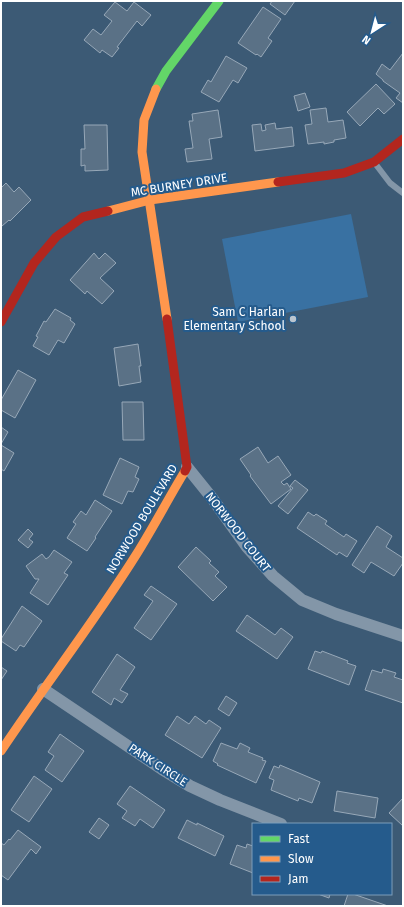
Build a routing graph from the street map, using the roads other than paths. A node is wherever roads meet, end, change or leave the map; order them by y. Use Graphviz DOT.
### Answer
graph roads {
  1 [pos="219,1"];
  2 [pos="403,139"];
  3 [pos="374,162"];
  4 [pos="403,193"];
  5 [pos="150,200"];
  6 [pos="1,322"];
  7 [pos="187,467"];
  8 [pos="403,636"];
  9 [pos="43,689"];
  10 [pos="1,751"];
  11 [pos="278,823"];
  1 -- 5 [label="street, NORWOOD BOULEVARD"];
  2 -- 3 [label="street, MC BURNEY DRIVE"];
  3 -- 4 [label="lane"];
  3 -- 5 [label="street, MC BURNEY DRIVE"];
  5 -- 6 [label="street, MC BURNEY DRIVE"];
  5 -- 7 [label="street, NORWOOD BOULEVARD"];
  7 -- 8 [label="street, NORWOOD COURT"];
  7 -- 9 [label="street, NORWOOD BOULEVARD"];
  9 -- 10 [label="street, NORWOOD BOULEVARD"];
  9 -- 11 [label="street, PARK CIRCLE"];
}
